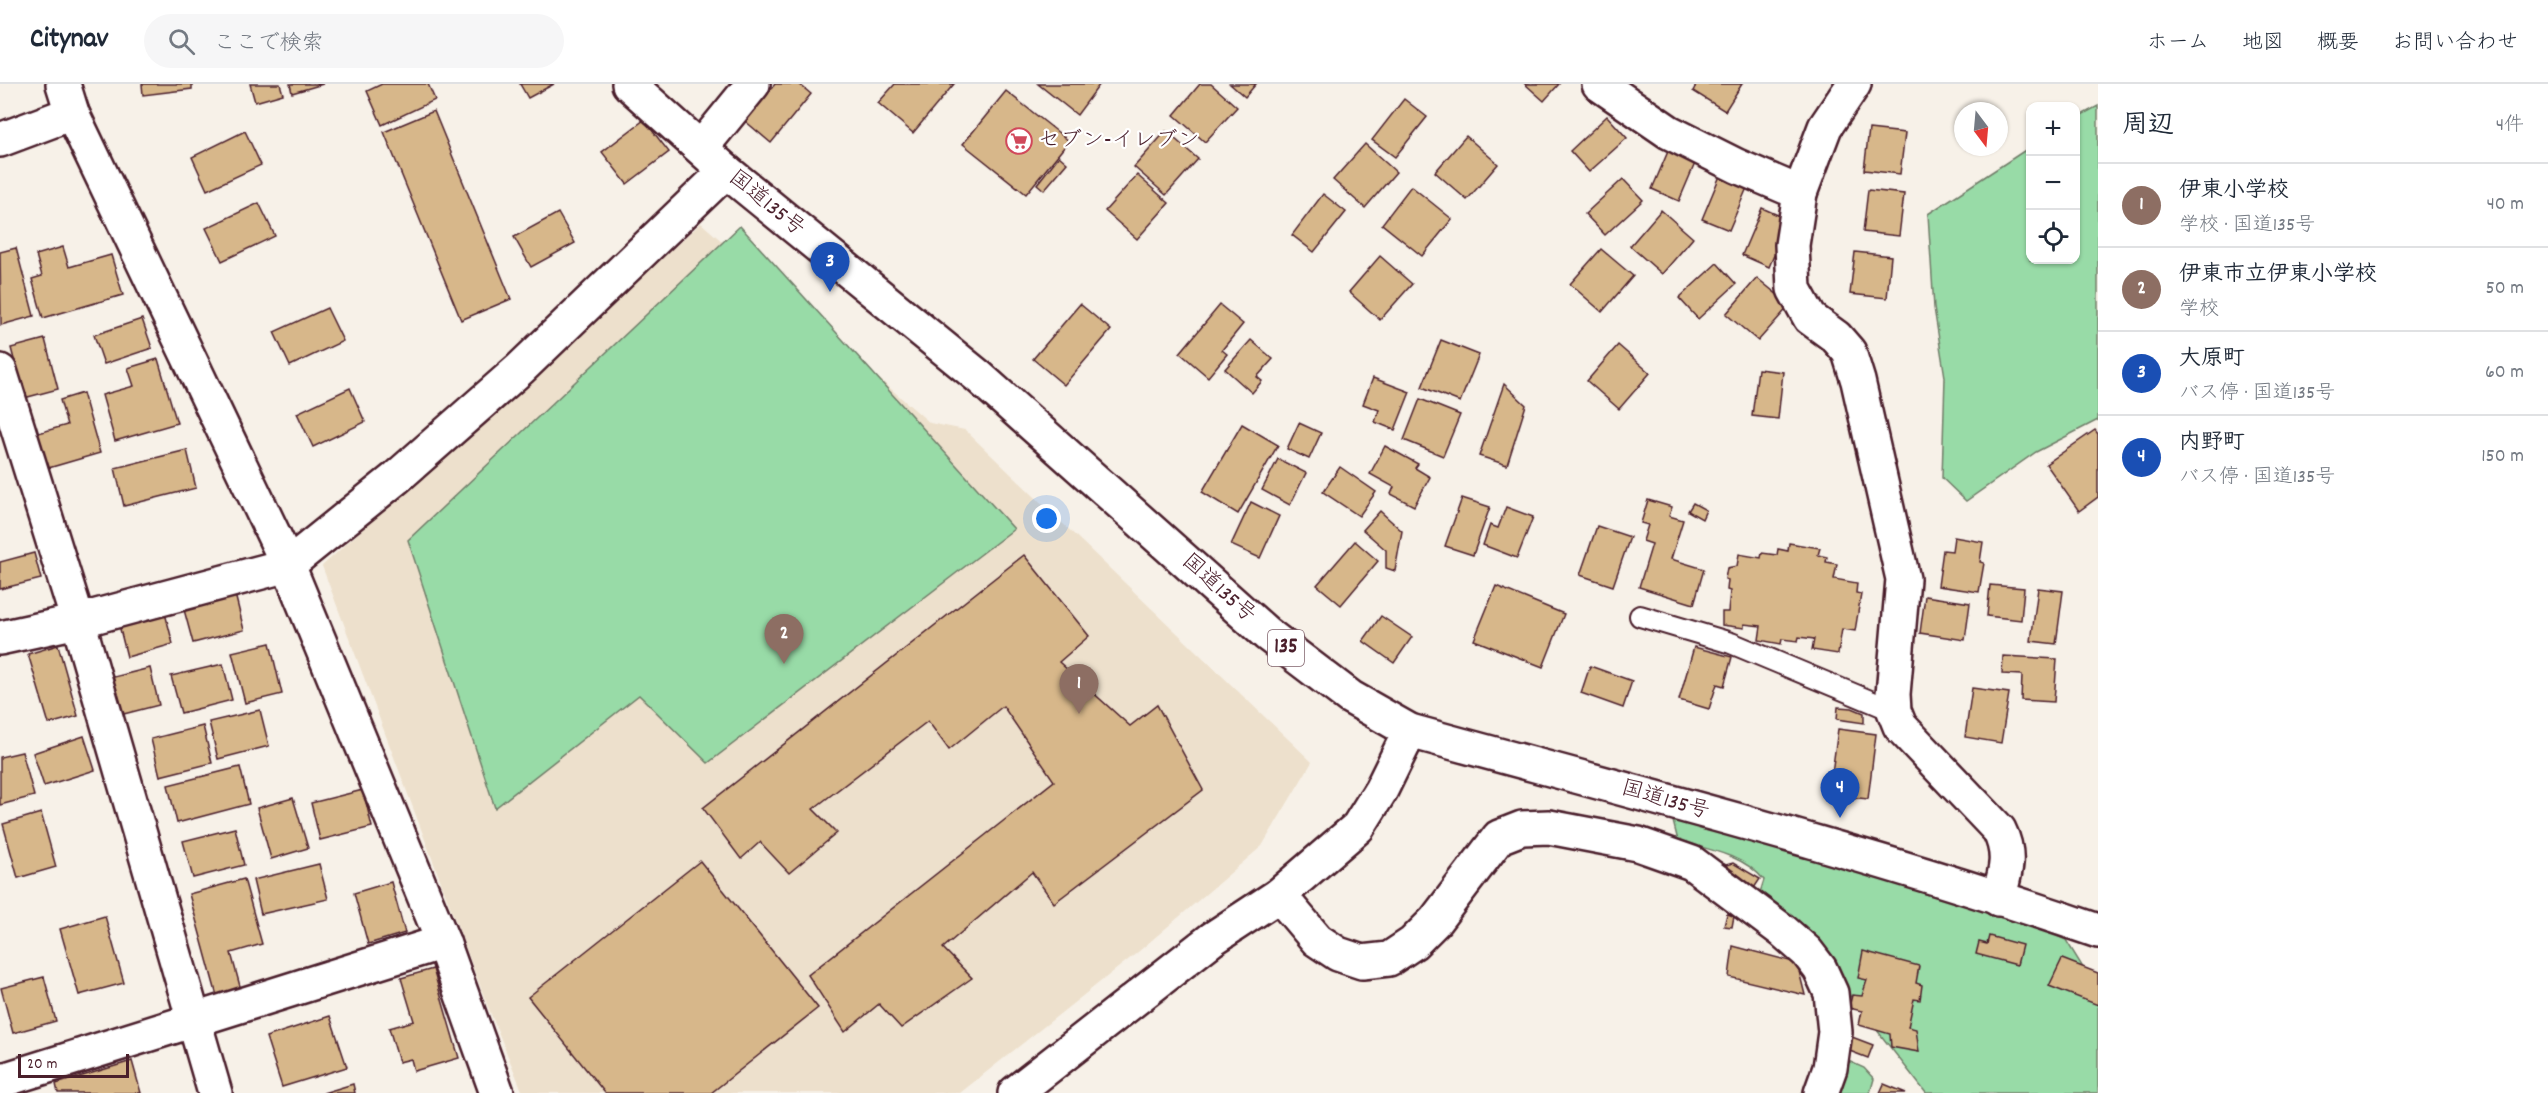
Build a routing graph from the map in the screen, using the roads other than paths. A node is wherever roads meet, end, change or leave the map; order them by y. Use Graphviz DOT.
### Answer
graph roads {
  1 [pos="629,84"];
  2 [pos="753,84"];
  3 [pos="1599,84"];
  4 [pos="1854,84"];
  5 [pos="68,98"];
  6 [pos="0,140"];
  7 [pos="701,148"];
  8 [pos="726,171"];
  9 [pos="1800,193"];
  10 [pos="0,371"];
  11 [pos="288,565"];
  12 [pos="1640,616"];
  13 [pos="78,621"];
  14 [pos="0,638"];
  15 [pos="1894,711"];
  16 [pos="1410,731"];
  17 [pos="1279,895"];
  18 [pos="1998,899"];
  19 [pos="2098,931"];
  20 [pos="443,942"];
  21 [pos="193,1020"];
  22 [pos="0,1081"];
  23 [pos="215,1093"];
  24 [pos="497,1093"];
  25 [pos="1015,1093"];
  26 [pos="1821,1093"];
  1 -- 7 [label="main road, 国道135号 / 135"];
  2 -- 7 [label="main road"];
  3 -- 9 [label="main road"];
  4 -- 9 [label="main road"];
  5 -- 6 [label="main road"];
  5 -- 11 [label="main road"];
  7 -- 8 [label="main road, 国道135号 / 135"];
  8 -- 11 [label="main road"];
  8 -- 16 [label="main road, 国道135号 / 135"];
  9 -- 15 [label="main road"];
  10 -- 13 [label="main road"];
  11 -- 13 [label="main road"];
  11 -- 20 [label="main road"];
  12 -- 15 [label="lane"];
  13 -- 14 [label="main road"];
  13 -- 21 [label="main road"];
  15 -- 18 [label="main road"];
  16 -- 17 [label="main road"];
  16 -- 18 [label="main road, 国道135号 / 135"];
  17 -- 25 [label="main road"];
  17 -- 26 [label="main road"];
  18 -- 19 [label="main road, 国道135号 / 135"];
  20 -- 21 [label="main road"];
  20 -- 24 [label="main road"];
  21 -- 22 [label="main road"];
  21 -- 23 [label="main road"];
}
